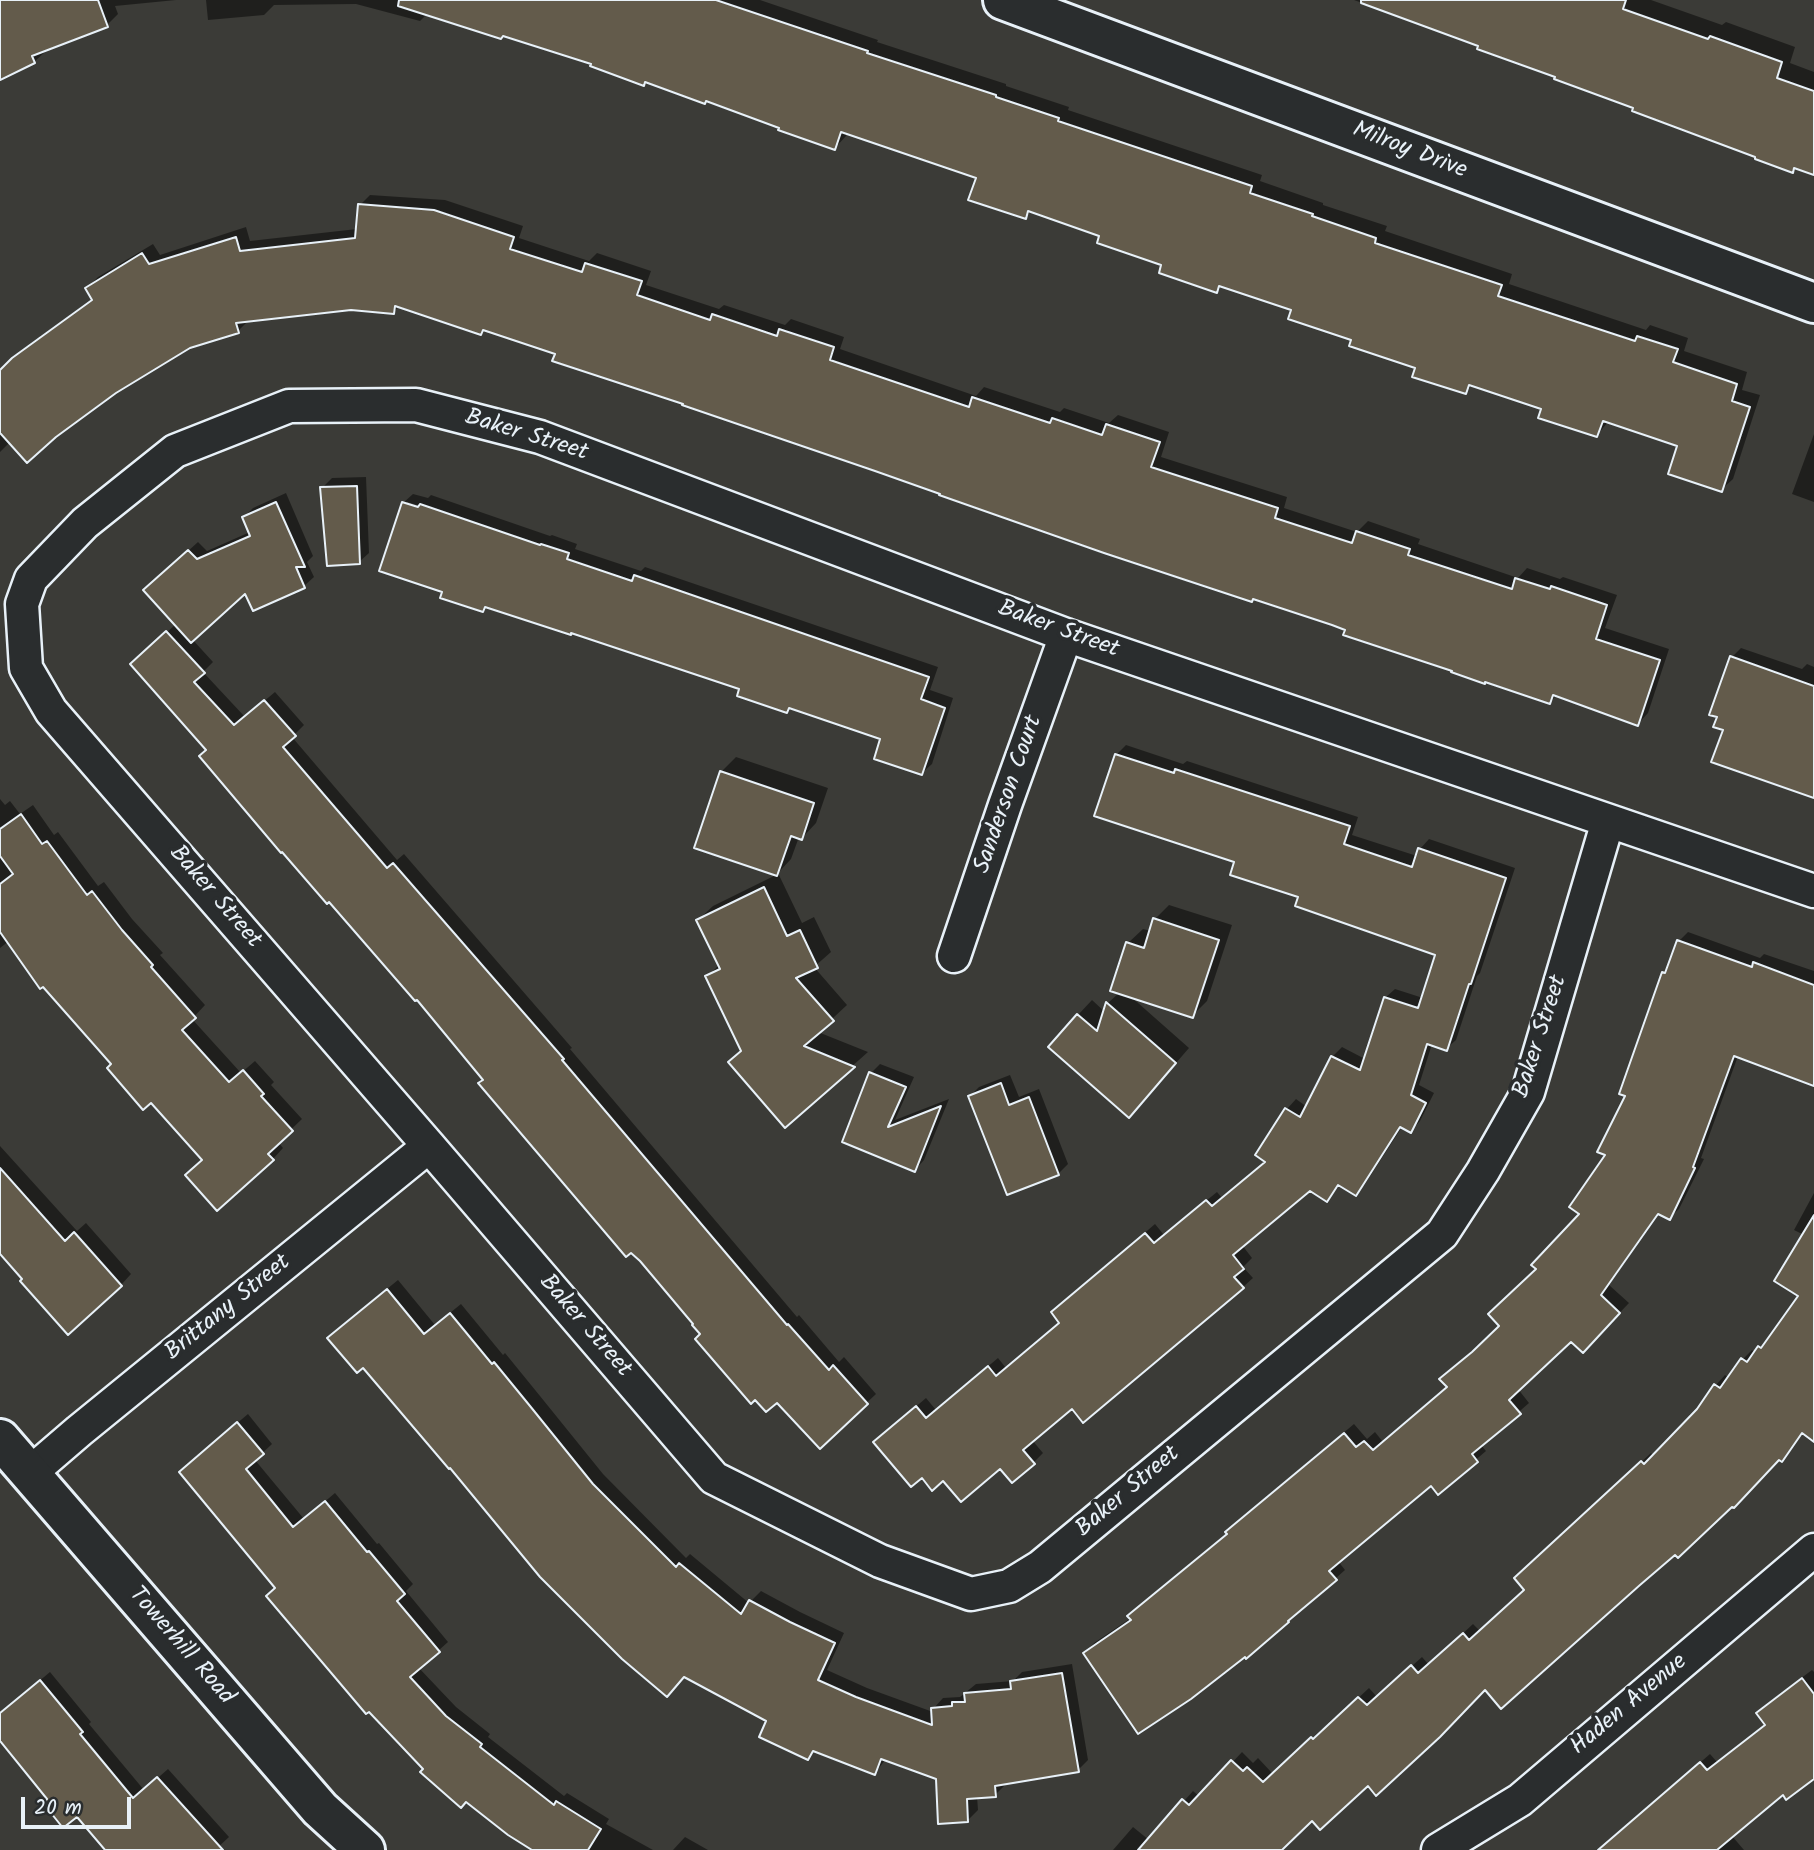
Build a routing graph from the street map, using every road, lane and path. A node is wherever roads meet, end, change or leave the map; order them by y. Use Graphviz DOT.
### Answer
graph roads {
  1 [pos="1003,0"];
  2 [pos="1814,303"];
  3 [pos="1066,635"];
  4 [pos="1608,821"];
  5 [pos="1814,891"];
  6 [pos="954,956"];
  7 [pos="429,1146"];
  8 [pos="0,1439"];
  9 [pos="29,1474"];
  10 [pos="1814,1550"];
  11 [pos="365,1850"];
  12 [pos="1438,1850"];
  1 -- 2 [label="street, Milroy Drive"];
  3 -- 4 [label="street, Baker Street"];
  3 -- 6 [label="street, Sanderson Court"];
  3 -- 7 [label="street, Baker Street"];
  4 -- 5 [label="street, Baker Street"];
  4 -- 7 [label="street, Baker Street"];
  7 -- 9 [label="street, Brittany Street"];
  8 -- 9 [label="street, Towerhill Road"];
  9 -- 11 [label="street, Towerhill Road"];
  10 -- 12 [label="street, Haden Avenue"];
}
